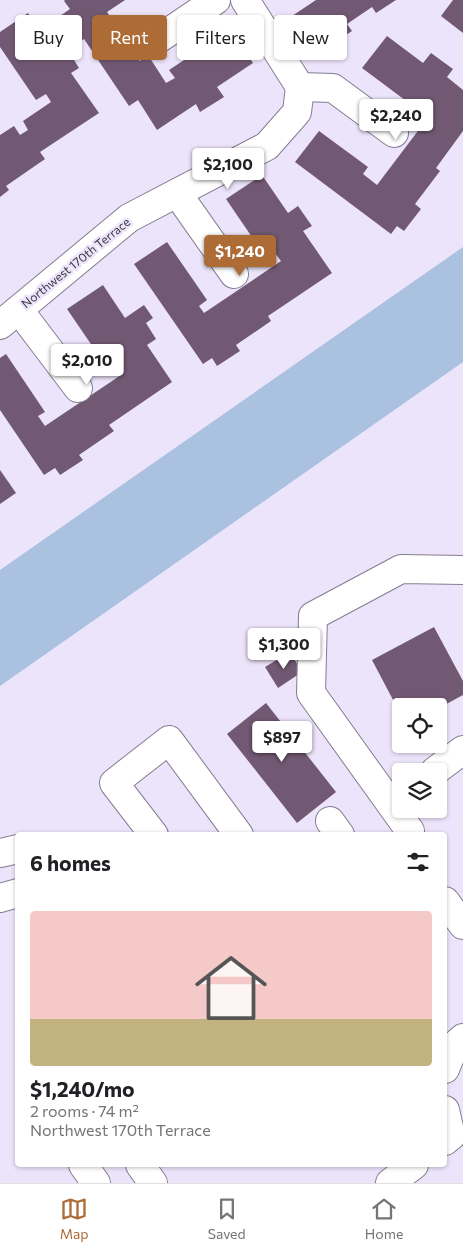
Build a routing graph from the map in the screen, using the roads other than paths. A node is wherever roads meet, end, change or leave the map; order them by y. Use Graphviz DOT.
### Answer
graph roads {
  1 [pos="216,0"];
  2 [pos="245,0"];
  3 [pos="167,33"];
  4 [pos="300,87"];
  5 [pos="394,133"];
  6 [pos="177,193"];
  7 [pos="234,274"];
  8 [pos="10,318"];
  9 [pos="78,388"];
  10 [pos="463,570"];
  11 [pos="463,750"];
  12 [pos="446,763"];
  13 [pos="410,825"];
  14 [pos="152,832"];
  15 [pos="237,832"];
  16 [pos="15,850"];
  17 [pos="0,854"];
  18 [pos="15,895"];
  19 [pos="0,898"];
  20 [pos="447,904"];
  21 [pos="463,925"];
  22 [pos="463,1038"];
  23 [pos="447,1064"];
  24 [pos="447,1119"];
  25 [pos="447,1139"];
  26 [pos="84,1167"];
  27 [pos="141,1167"];
  28 [pos="411,1167"];
  29 [pos="96,1183"];
  30 [pos="153,1183"];
  31 [pos="390,1183"];
  1 -- 3 [label="street"];
  2 -- 4 [label="street"];
  4 -- 5 [label="street"];
  4 -- 6 [label="street, Northwest 170th Terrace"];
  6 -- 7 [label="street"];
  6 -- 8 [label="street, Northwest 170th Terrace"];
  8 -- 9 [label="street"];
  10 -- 13 [label="street"];
  11 -- 12 [label="street"];
  14 -- 15 [label="street"];
  16 -- 17 [label="street"];
  18 -- 19 [label="street"];
  20 -- 21 [label="street"];
  22 -- 23 [label="street"];
  24 -- 25 [label="street"];
  26 -- 29 [label="street"];
  27 -- 30 [label="street"];
  28 -- 31 [label="street"];
}
